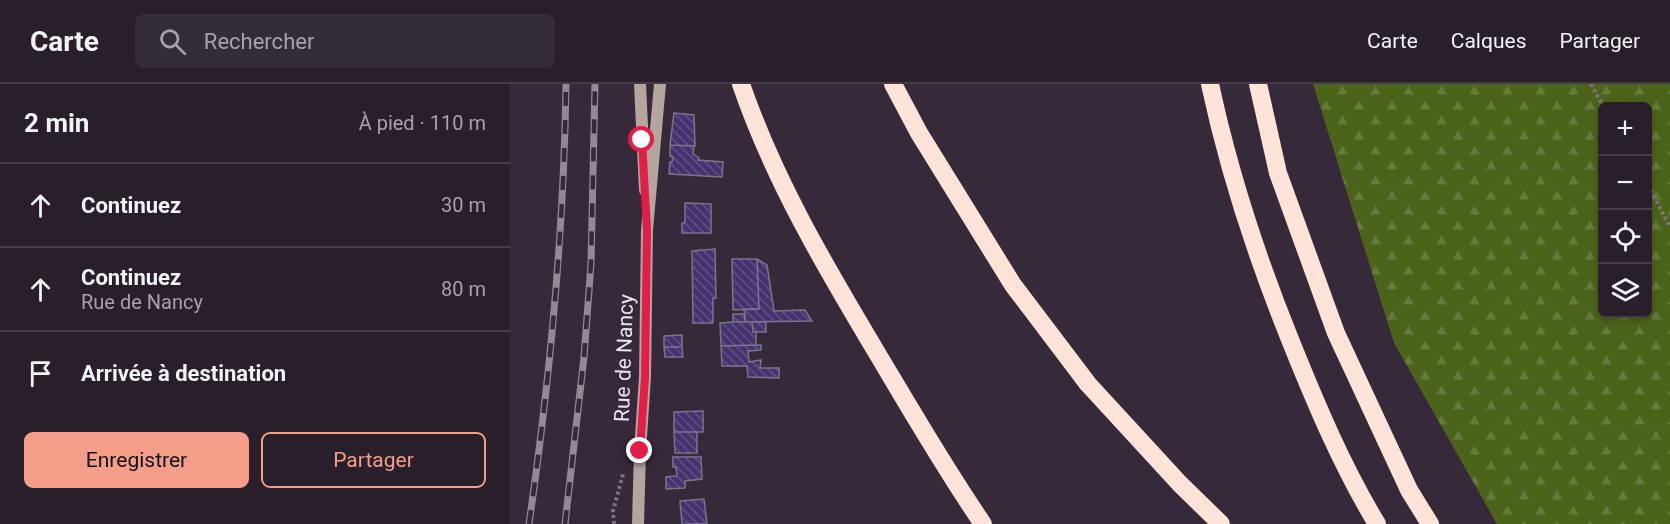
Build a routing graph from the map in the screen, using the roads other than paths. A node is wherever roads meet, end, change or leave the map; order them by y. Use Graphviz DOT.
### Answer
graph roads {
  1 [pos="640,84"];
  2 [pos="660,84"];
  3 [pos="741,84"];
  4 [pos="893,84"];
  5 [pos="1210,84"];
  6 [pos="1258,84"];
  7 [pos="647,230"];
  8 [pos="638,524"];
  9 [pos="983,524"];
  10 [pos="1221,524"];
  11 [pos="1377,524"];
  12 [pos="1430,524"];
  1 -- 7 [label="main road"];
  2 -- 7 [label="main road"];
  3 -- 9 [label="highway"];
  4 -- 10 [label="highway"];
  5 -- 11 [label="highway"];
  6 -- 12 [label="highway"];
  7 -- 8 [label="main road, Rue de Nancy"];
}
